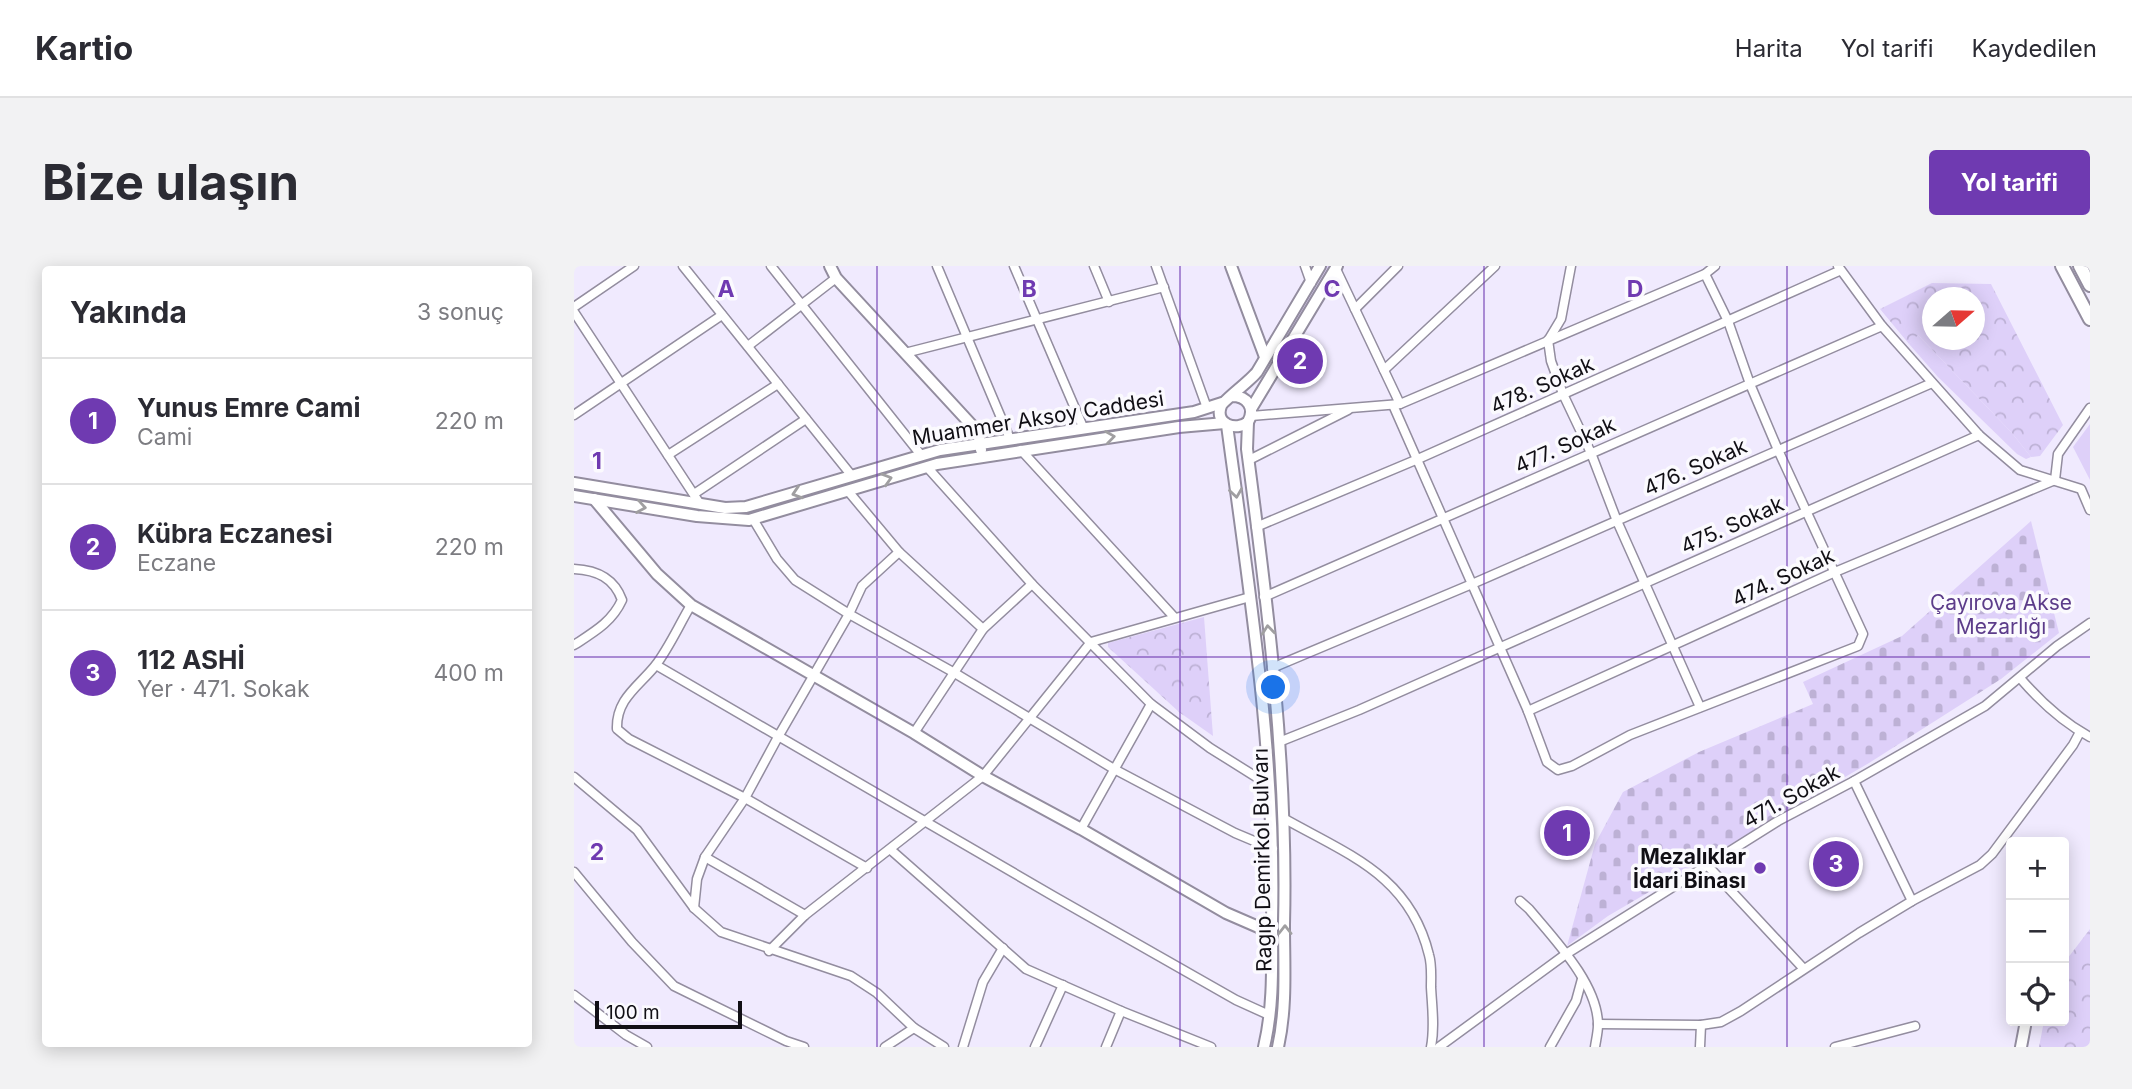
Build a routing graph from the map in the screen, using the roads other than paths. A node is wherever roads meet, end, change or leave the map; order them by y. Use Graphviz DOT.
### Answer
graph roads {
  1 [pos="634,266"];
  2 [pos="683,266"];
  3 [pos="771,266"];
  4 [pos="830,266"];
  5 [pos="937,266"];
  6 [pos="1014,266"];
  7 [pos="1094,266"];
  8 [pos="1156,266"];
  9 [pos="1231,266"];
  10 [pos="1305,266"];
  11 [pos="1320,266"];
  12 [pos="1398,266"];
  13 [pos="1495,266"];
  14 [pos="1570,266"];
  15 [pos="1715,266"];
  16 [pos="2062,266"];
  17 [pos="2080,266"];
  18 [pos="1337,267"];
  19 [pos="1839,268"];
  20 [pos="620,270"];
  21 [pos="1705,274"];
  22 [pos="836,278"];
  23 [pos="1311,283"];
  24 [pos="2090,285"];
  25 [pos="1164,287"];
  26 [pos="1109,302"];
  27 [pos="802,304"];
  28 [pos="1355,309"];
  29 [pos="574,310"];
  30 [pos="722,314"];
  31 [pos="2090,319"];
  32 [pos="1037,320"];
  33 [pos="1728,321"];
  34 [pos="1882,326"];
  35 [pos="967,338"];
  36 [pos="1548,340"];
  37 [pos="748,346"];
  38 [pos="905,353"];
  39 [pos="1265,357"];
  40 [pos="1384,370"];
  41 [pos="621,383"];
  42 [pos="1932,383"];
  43 [pos="778,384"];
  44 [pos="1750,384"];
  45 [pos="1563,394"];
  46 [pos="1227,400"];
  47 [pos="1396,404"];
  48 [pos="1354,407"];
  49 [pos="1208,408"];
  50 [pos="2090,408"];
  51 [pos="574,415"];
  52 [pos="1250,416"];
  53 [pos="806,419"];
  54 [pos="1226,424"];
  55 [pos="1083,427"];
  56 [pos="1979,435"];
  57 [pos="1010,439"];
  58 [pos="980,444"];
  59 [pos="1021,450"];
  60 [pos="1778,450"];
  61 [pos="1591,453"];
  62 [pos="668,455"];
  63 [pos="921,455"];
  64 [pos="982,456"];
  65 [pos="1418,459"];
  66 [pos="1248,460"];
  67 [pos="927,467"];
  68 [pos="852,476"];
  69 [pos="2055,480"];
  70 [pos="574,483"];
  71 [pos="848,491"];
  72 [pos="574,496"];
  73 [pos="594,499"];
  74 [pos="697,499"];
  75 [pos="2090,510"];
  76 [pos="1807,511"];
  77 [pos="1444,517"];
  78 [pos="753,519"];
  79 [pos="1617,521"];
  80 [pos="1256,527"];
  81 [pos="899,552"];
  82 [pos="574,569"];
  83 [pos="1835,572"];
  84 [pos="1644,583"];
  85 [pos="1032,584"];
  86 [pos="1472,584"];
  87 [pos="1250,597"];
  88 [pos="1264,597"];
  89 [pos="691,605"];
  90 [pos="849,614"];
  91 [pos="1174,617"];
  92 [pos="2090,623"];
  93 [pos="983,629"];
  94 [pos="1091,642"];
  95 [pos="574,645"];
  96 [pos="1500,648"];
  97 [pos="1672,648"];
  98 [pos="656,665"];
  99 [pos="1272,668"];
  100 [pos="953,672"];
  101 [pos="814,676"];
  102 [pos="2020,678"];
  103 [pos="1151,704"];
  104 [pos="1700,707"];
  105 [pos="1528,711"];
  106 [pos="1028,719"];
  107 [pos="2080,732"];
  108 [pos="914,733"];
  109 [pos="778,737"];
  110 [pos="2090,737"];
  111 [pos="1279,742"];
  112 [pos="1114,769"];
  113 [pos="983,776"];
  114 [pos="574,777"];
  115 [pos="1854,781"];
  116 [pos="1269,785"];
  117 [pos="745,798"];
  118 [pos="1285,819"];
  119 [pos="925,821"];
  120 [pos="1081,829"];
  121 [pos="1273,849"];
  122 [pos="891,850"];
  123 [pos="705,857"];
  124 [pos="1707,865"];
  125 [pos="867,868"];
  126 [pos="574,872"];
  127 [pos="1520,901"];
  128 [pos="1912,901"];
  129 [pos="694,908"];
  130 [pos="806,915"];
  131 [pos="1272,933"];
  132 [pos="1003,948"];
  133 [pos="769,951"];
  134 [pos="1566,954"];
  135 [pos="1803,968"];
  136 [pos="1582,979"];
  137 [pos="1063,985"];
  138 [pos="574,995"];
  139 [pos="1121,1012"];
  140 [pos="1269,1015"];
  141 [pos="1598,1024"];
  142 [pos="1701,1025"];
  143 [pos="1915,1026"];
  144 [pos="2025,1026"];
  145 [pos="914,1028"];
  146 [pos="1186,1043"];
  147 [pos="648,1047"];
  148 [pos="804,1047"];
  149 [pos="885,1047"];
  150 [pos="944,1047"];
  151 [pos="963,1047"];
  152 [pos="1035,1047"];
  153 [pos="1106,1047"];
  154 [pos="1211,1047"];
  155 [pos="1264,1047"];
  156 [pos="1278,1047"];
  157 [pos="1432,1047"];
  158 [pos="1439,1047"];
  159 [pos="1550,1047"];
  160 [pos="1595,1047"];
  161 [pos="1700,1047"];
  162 [pos="1839,1047"];
  163 [pos="2021,1047"];
  1 -- 20 [label="street"];
  2 -- 30 [label="street"];
  3 -- 27 [label="street"];
  4 -- 22 [label="main road"];
  5 -- 35 [label="street"];
  6 -- 32 [label="street"];
  7 -- 26 [label="street"];
  8 -- 25 [label="street"];
  9 -- 39 [label="main road"];
  10 -- 23 [label="street"];
  11 -- 23 [label="main road, Muammer Aksoy Caddesi"];
  12 -- 28 [label="street"];
  13 -- 40 [label="street"];
  14 -- 36 [label="street"];
  15 -- 21 [label="street"];
  16 -- 31 [label="main road"];
  17 -- 24 [label="main road"];
  18 -- 28 [label="street"];
  18 -- 52 [label="main road"];
  19 -- 33 [label="street, 478. Sokak"];
  19 -- 34 [label="street"];
  20 -- 29 [label="street"];
  21 -- 33 [label="street"];
  21 -- 36 [label="street"];
  22 -- 27 [label="street"];
  22 -- 38 [label="main road"];
  23 -- 39 [label="main road, Muammer Aksoy Caddesi"];
  25 -- 26 [label="street"];
  25 -- 49 [label="street"];
  26 -- 32 [label="street"];
  27 -- 37 [label="street"];
  27 -- 63 [label="street"];
  28 -- 40 [label="street"];
  29 -- 41 [label="street"];
  30 -- 37 [label="street"];
  30 -- 41 [label="street"];
  32 -- 35 [label="street"];
  32 -- 55 [label="street"];
  33 -- 44 [label="street"];
  33 -- 45 [label="street, 478. Sokak"];
  34 -- 42 [label="street"];
  34 -- 44 [label="street, 477. Sokak"];
  35 -- 38 [label="street"];
  35 -- 57 [label="street"];
  36 -- 45 [label="street"];
  36 -- 47 [label="street"];
  37 -- 43 [label="street"];
  38 -- 58 [label="main road"];
  39 -- 46 [label="main road, Muammer Aksoy Caddesi"];
  40 -- 47 [label="street"];
  41 -- 51 [label="street"];
  41 -- 62 [label="street"];
  42 -- 56 [label="street"];
  42 -- 60 [label="street, 476. Sokak"];
  43 -- 53 [label="street"];
  43 -- 62 [label="street"];
  44 -- 60 [label="street"];
  44 -- 61 [label="street, 477. Sokak"];
  45 -- 61 [label="street"];
  45 -- 65 [label="street, 478. Sokak"];
  46 -- 49 [label="main road, Muammer Aksoy Caddesi"];
  46 -- 52 [label="main road"];
  46 -- 54 [label="main road"];
  47 -- 48 [label="street"];
  47 -- 65 [label="street"];
  48 -- 52 [label="street"];
  48 -- 66 [label="street"];
  49 -- 55 [label="main road, Muammer Aksoy Caddesi"];
  50 -- 69 [label="street"];
  52 -- 54 [label="main road"];
  52 -- 66 [label="main road, Ragıp Demirkol Bulvarı"];
  53 -- 68 [label="street"];
  53 -- 74 [label="street"];
  59 -- 54 [label="main road, one-way"];
  54 -- 87 [label="main road, Ragıp Demirkol Bulvarı, one-way"];
  55 -- 57 [label="main road, Muammer Aksoy Caddesi"];
  56 -- 69 [label="street"];
  56 -- 76 [label="street, 475. Sokak"];
  57 -- 58 [label="main road, Muammer Aksoy Caddesi"];
  58 -- 63 [label="main road, Muammer Aksoy Caddesi"];
  58 -- 64 [label="main road"];
  59 -- 64 [label="main road"];
  59 -- 91 [label="street"];
  60 -- 76 [label="street"];
  60 -- 79 [label="street, 476. Sokak"];
  61 -- 77 [label="street, 477. Sokak"];
  61 -- 79 [label="street"];
  62 -- 74 [label="street"];
  63 -- 68 [label="main road, Muammer Aksoy Caddesi"];
  64 -- 67 [label="main road"];
  65 -- 77 [label="street"];
  65 -- 80 [label="street, 478. Sokak"];
  66 -- 80 [label="main road, Ragıp Demirkol Bulvarı"];
  71 -- 67 [label="main road, one-way"];
  67 -- 85 [label="street"];
  68 -- 74 [label="main road, Muammer Aksoy Caddesi, one-way"];
  69 -- 75 [label="street"];
  69 -- 83 [label="street, 474. Sokak"];
  70 -- 74 [label="main road, Muammer Aksoy Caddesi"];
  71 -- 78 [label="main road"];
  71 -- 81 [label="street"];
  72 -- 73 [label="main road"];
  73 -- 78 [label="main road, one-way"];
  73 -- 89 [label="main road"];
  76 -- 83 [label="street"];
  76 -- 84 [label="street, 475. Sokak"];
  77 -- 86 [label="street"];
  77 -- 88 [label="street, 477. Sokak"];
  78 -- 90 [label="street"];
  79 -- 84 [label="street"];
  79 -- 86 [label="street, 476. Sokak"];
  80 -- 88 [label="main road, Ragıp Demirkol Bulvarı"];
  81 -- 90 [label="street"];
  81 -- 93 [label="street"];
  82 -- 95 [label="street"];
  83 -- 97 [label="street, 474. Sokak"];
  83 -- 104 [label="street"];
  84 -- 96 [label="street, 475. Sokak"];
  84 -- 97 [label="street"];
  85 -- 93 [label="street"];
  85 -- 94 [label="street"];
  86 -- 96 [label="street"];
  86 -- 99 [label="street, 476. Sokak"];
  87 -- 91 [label="street"];
  87 -- 116 [label="main road, Ragıp Demirkol Bulvarı"];
  99 -- 88 [label="main road, Ragıp Demirkol Bulvarı, one-way"];
  89 -- 98 [label="street"];
  89 -- 101 [label="main road"];
  90 -- 100 [label="street"];
  90 -- 101 [label="street"];
  91 -- 94 [label="street"];
  92 -- 102 [label="street, 471. Sokak"];
  93 -- 100 [label="street"];
  94 -- 103 [label="street"];
  94 -- 106 [label="street"];
  96 -- 105 [label="street"];
  96 -- 111 [label="street, 475. Sokak"];
  97 -- 104 [label="street"];
  97 -- 105 [label="street, 474. Sokak"];
  98 -- 109 [label="street"];
  98 -- 117 [label="street"];
  99 -- 111 [label="main road, Ragıp Demirkol Bulvarı"];
  100 -- 106 [label="street"];
  100 -- 108 [label="street"];
  101 -- 108 [label="main road"];
  101 -- 109 [label="street"];
  102 -- 107 [label="street"];
  102 -- 115 [label="street, 471. Sokak"];
  103 -- 112 [label="street"];
  103 -- 116 [label="street"];
  104 -- 105 [label="street"];
  106 -- 112 [label="street"];
  106 -- 113 [label="street"];
  107 -- 110 [label="street"];
  107 -- 128 [label="street"];
  108 -- 113 [label="main road"];
  109 -- 117 [label="street"];
  109 -- 119 [label="street"];
  111 -- 118 [label="main road, Ragıp Demirkol Bulvarı"];
  112 -- 120 [label="street"];
  112 -- 121 [label="street"];
  113 -- 119 [label="street"];
  113 -- 120 [label="main road"];
  114 -- 129 [label="street"];
  115 -- 124 [label="street, 471. Sokak"];
  115 -- 128 [label="street"];
  116 -- 121 [label="main road, Ragıp Demirkol Bulvarı"];
  117 -- 123 [label="street"];
  117 -- 125 [label="street"];
  156 -- 118 [label="main road, Ragıp Demirkol Bulvarı, one-way"];
  118 -- 157 [label="street"];
  119 -- 122 [label="street"];
  119 -- 140 [label="street"];
  120 -- 131 [label="main road"];
  121 -- 131 [label="main road, Ragıp Demirkol Bulvarı"];
  122 -- 125 [label="street"];
  122 -- 132 [label="street"];
  123 -- 129 [label="street"];
  123 -- 130 [label="street"];
  124 -- 134 [label="street, 471. Sokak"];
  124 -- 135 [label="street"];
  125 -- 130 [label="street"];
  126 -- 148 [label="street"];
  127 -- 134 [label="street"];
  128 -- 135 [label="street"];
  129 -- 133 [label="street"];
  130 -- 133 [label="street"];
  131 -- 140 [label="main road, Ragıp Demirkol Bulvarı"];
  132 -- 137 [label="street"];
  132 -- 151 [label="street"];
  133 -- 145 [label="street"];
  134 -- 136 [label="street"];
  134 -- 158 [label="street, 471. Sokak"];
  135 -- 142 [label="street"];
  136 -- 141 [label="street"];
  136 -- 159 [label="street"];
  137 -- 139 [label="street"];
  137 -- 152 [label="street"];
  138 -- 147 [label="street"];
  139 -- 146 [label="street"];
  139 -- 153 [label="street"];
  140 -- 155 [label="main road, Ragıp Demirkol Bulvarı"];
  141 -- 142 [label="street"];
  141 -- 160 [label="street"];
  142 -- 161 [label="street"];
  143 -- 162 [label="street"];
  144 -- 163 [label="main road"];
  145 -- 149 [label="street"];
  145 -- 150 [label="street"];
  146 -- 154 [label="street"];
}
